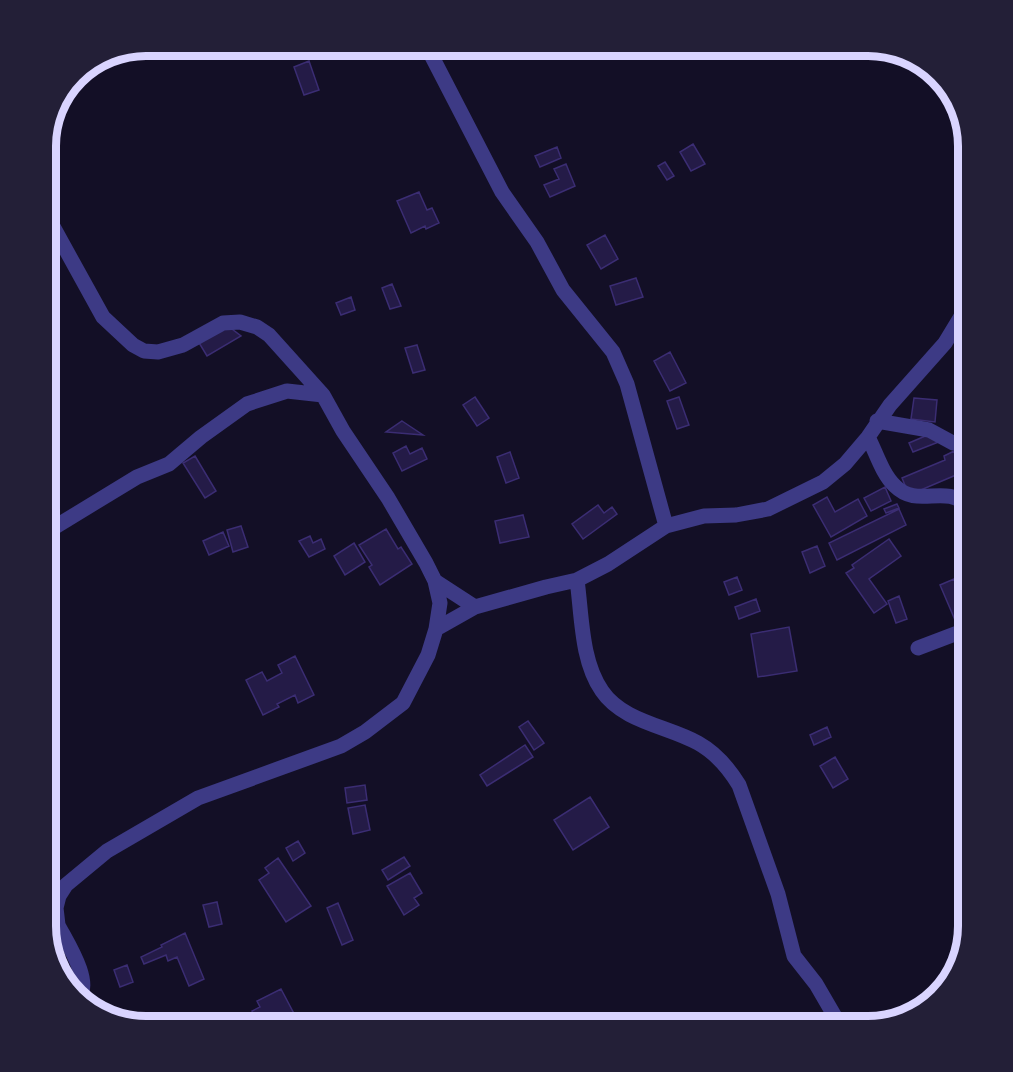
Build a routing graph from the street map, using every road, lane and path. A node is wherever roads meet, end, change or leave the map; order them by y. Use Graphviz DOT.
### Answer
graph roads {
  1 [pos="432,56"];
  2 [pos="56,232"];
  3 [pos="958,322"];
  4 [pos="323,395"];
  5 [pos="878,421"];
  6 [pos="868,436"];
  7 [pos="958,442"];
  8 [pos="958,501"];
  9 [pos="56,526"];
  10 [pos="666,526"];
  11 [pos="577,580"];
  12 [pos="435,581"];
  13 [pos="475,608"];
  14 [pos="436,628"];
  15 [pos="958,633"];
  16 [pos="918,648"];
  17 [pos="56,902"];
  18 [pos="56,922"];
  19 [pos="83,990"];
  20 [pos="835,1016"];
  1 -- 10 [label="street"];
  2 -- 4 [label="street"];
  3 -- 5 [label="street"];
  4 -- 9 [label="street"];
  4 -- 12 [label="street"];
  5 -- 6 [label="street"];
  5 -- 7 [label="street"];
  6 -- 8 [label="street"];
  6 -- 10 [label="street"];
  10 -- 11 [label="street"];
  11 -- 13 [label="street"];
  11 -- 20 [label="street"];
  12 -- 13 [label="street"];
  12 -- 14 [label="street"];
  13 -- 14 [label="street"];
  14 -- 17 [label="street"];
  15 -- 16 [label="street"];
  18 -- 19 [label="street"];
}
